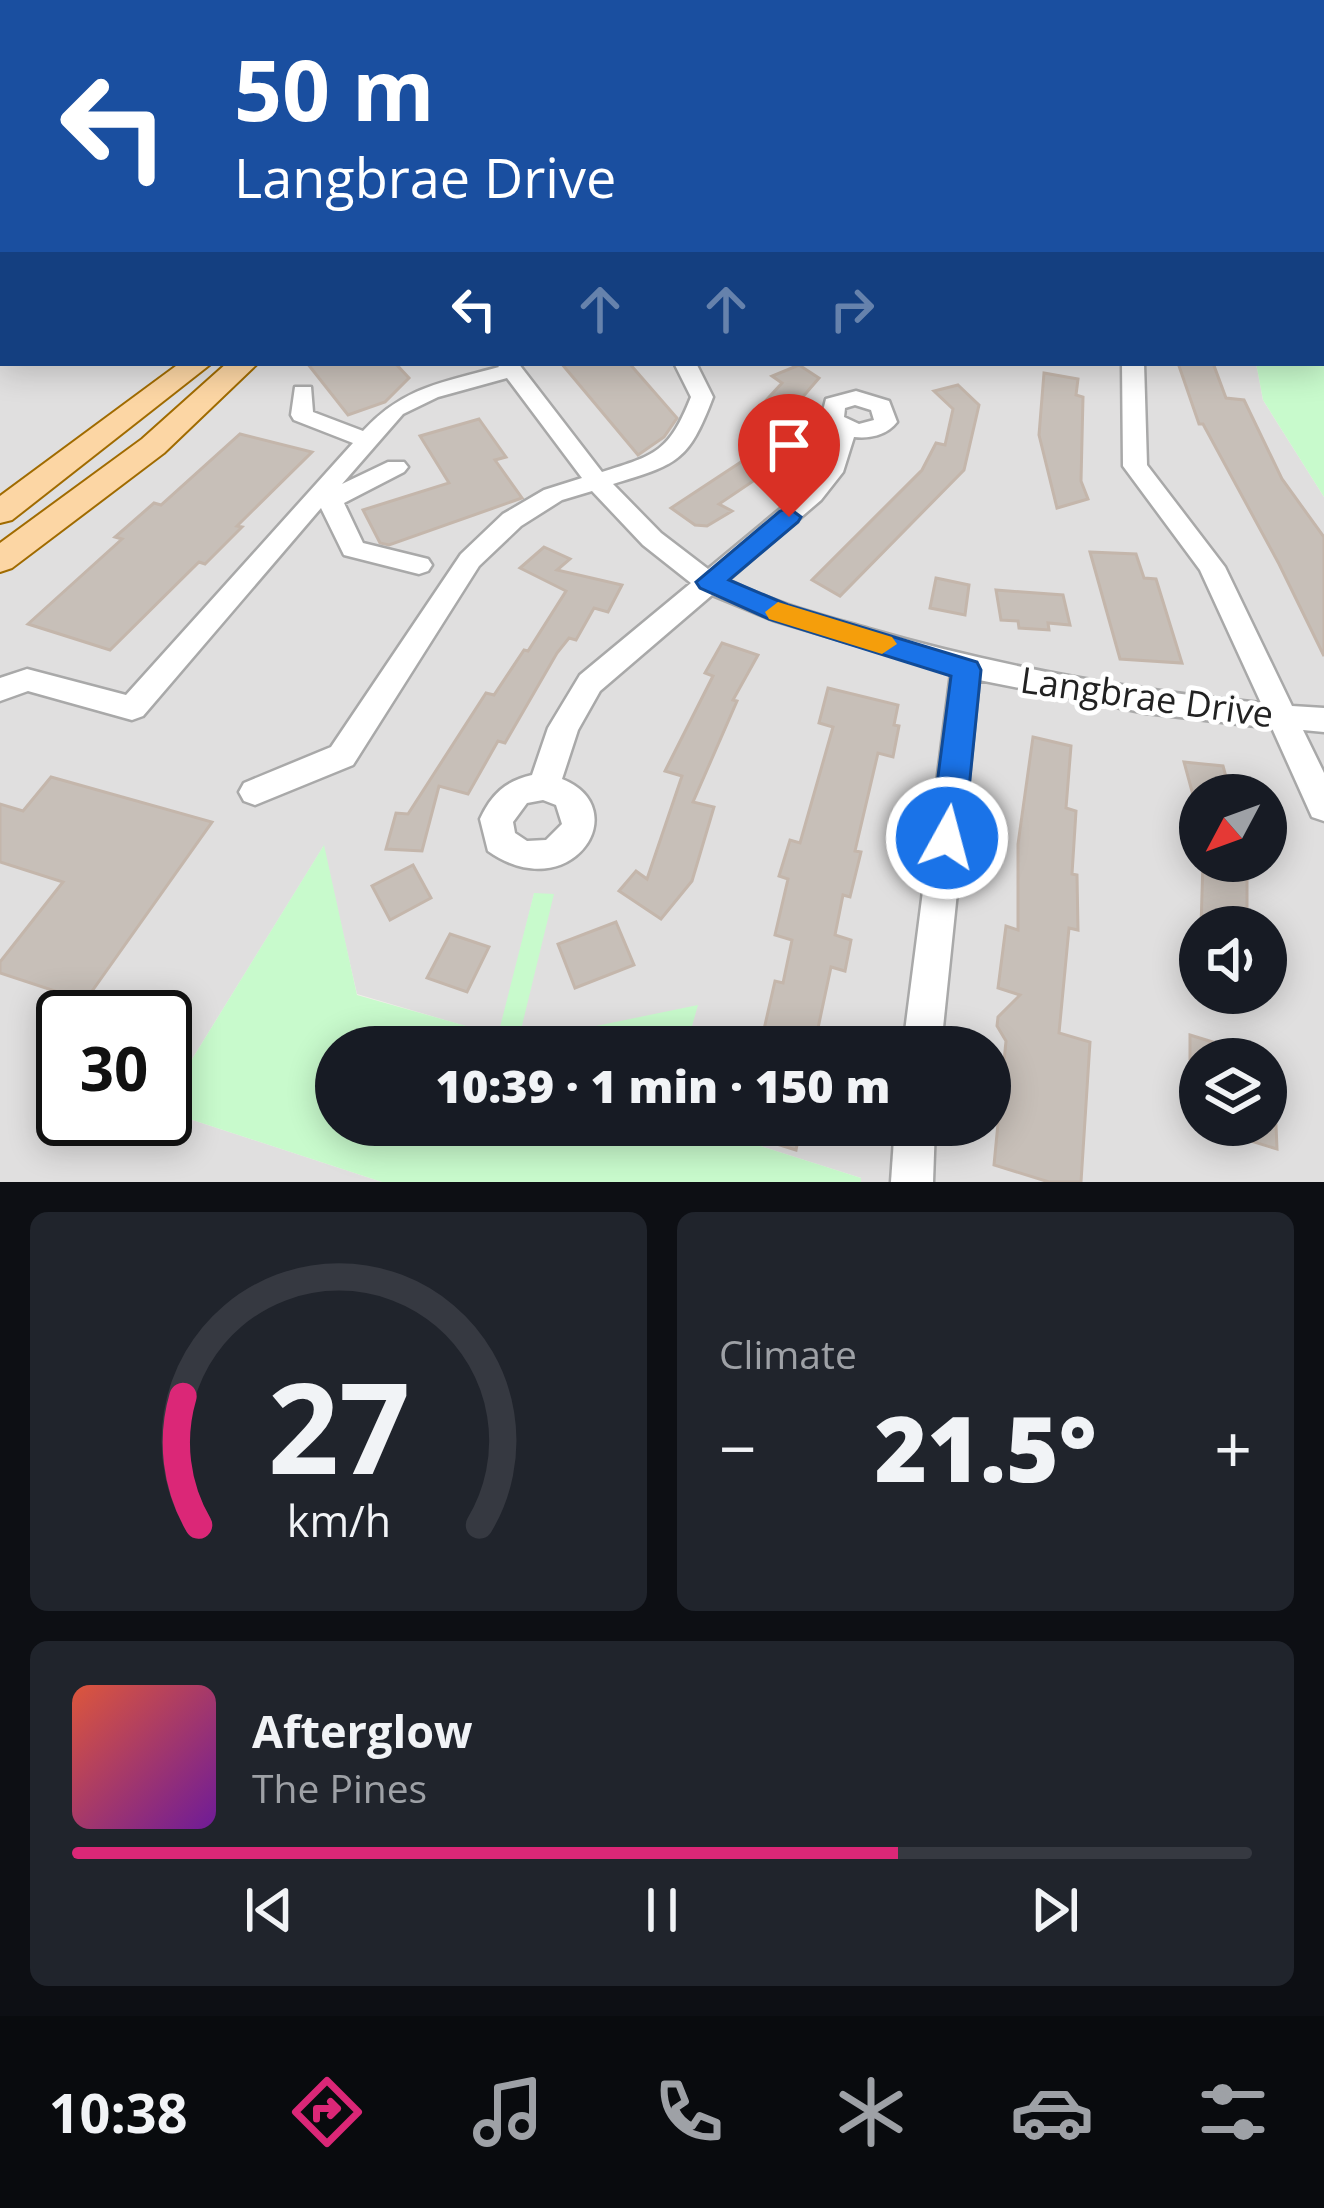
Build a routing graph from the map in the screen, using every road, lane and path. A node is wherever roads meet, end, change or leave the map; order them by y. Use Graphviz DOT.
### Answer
graph roads {
  1 [pos="194,366"];
  2 [pos="241,366"];
  3 [pos="509,366"];
  4 [pos="686,366"];
  5 [pos="1133,366"];
  6 [pos="303,392"];
  7 [pos="846,428"];
  8 [pos="367,440"];
  9 [pos="396,467"];
  10 [pos="597,478"];
  11 [pos="325,495"];
  12 [pos="0,512"];
  13 [pos="0,560"];
  14 [pos="418,566"];
  15 [pos="710,582"];
  16 [pos="966,670"];
  17 [pos="0,689"];
  18 [pos="1279,717"];
  19 [pos="1324,720"];
  20 [pos="544,786"];
  21 [pos="255,792"];
  22 [pos="1324,807"];
  23 [pos="924,1026"];
  24 [pos="914,1146"];
  25 [pos="912,1182"];
  1 -- 12 [label="main road"];
  2 -- 13 [label="main road"];
  3 -- 8 [label="street"];
  3 -- 10 [label="street, Langbrae Drive"];
  4 -- 10 [label="street"];
  5 -- 18 [label="street"];
  6 -- 8 [label="street"];
  7 -- 15 [label="street"];
  8 -- 11 [label="street"];
  9 -- 11 [label="street"];
  10 -- 15 [label="street, Langbrae Drive"];
  10 -- 21 [label="street"];
  11 -- 14 [label="street"];
  11 -- 17 [label="street"];
  15 -- 16 [label="street, Langbrae Drive"];
  15 -- 20 [label="street"];
  16 -- 18 [label="street, Langbrae Drive"];
  16 -- 23 [label="street"];
  18 -- 19 [label="street, Langbrae Drive"];
  18 -- 22 [label="street"];
  24 -- 25 [label="street"];
}
